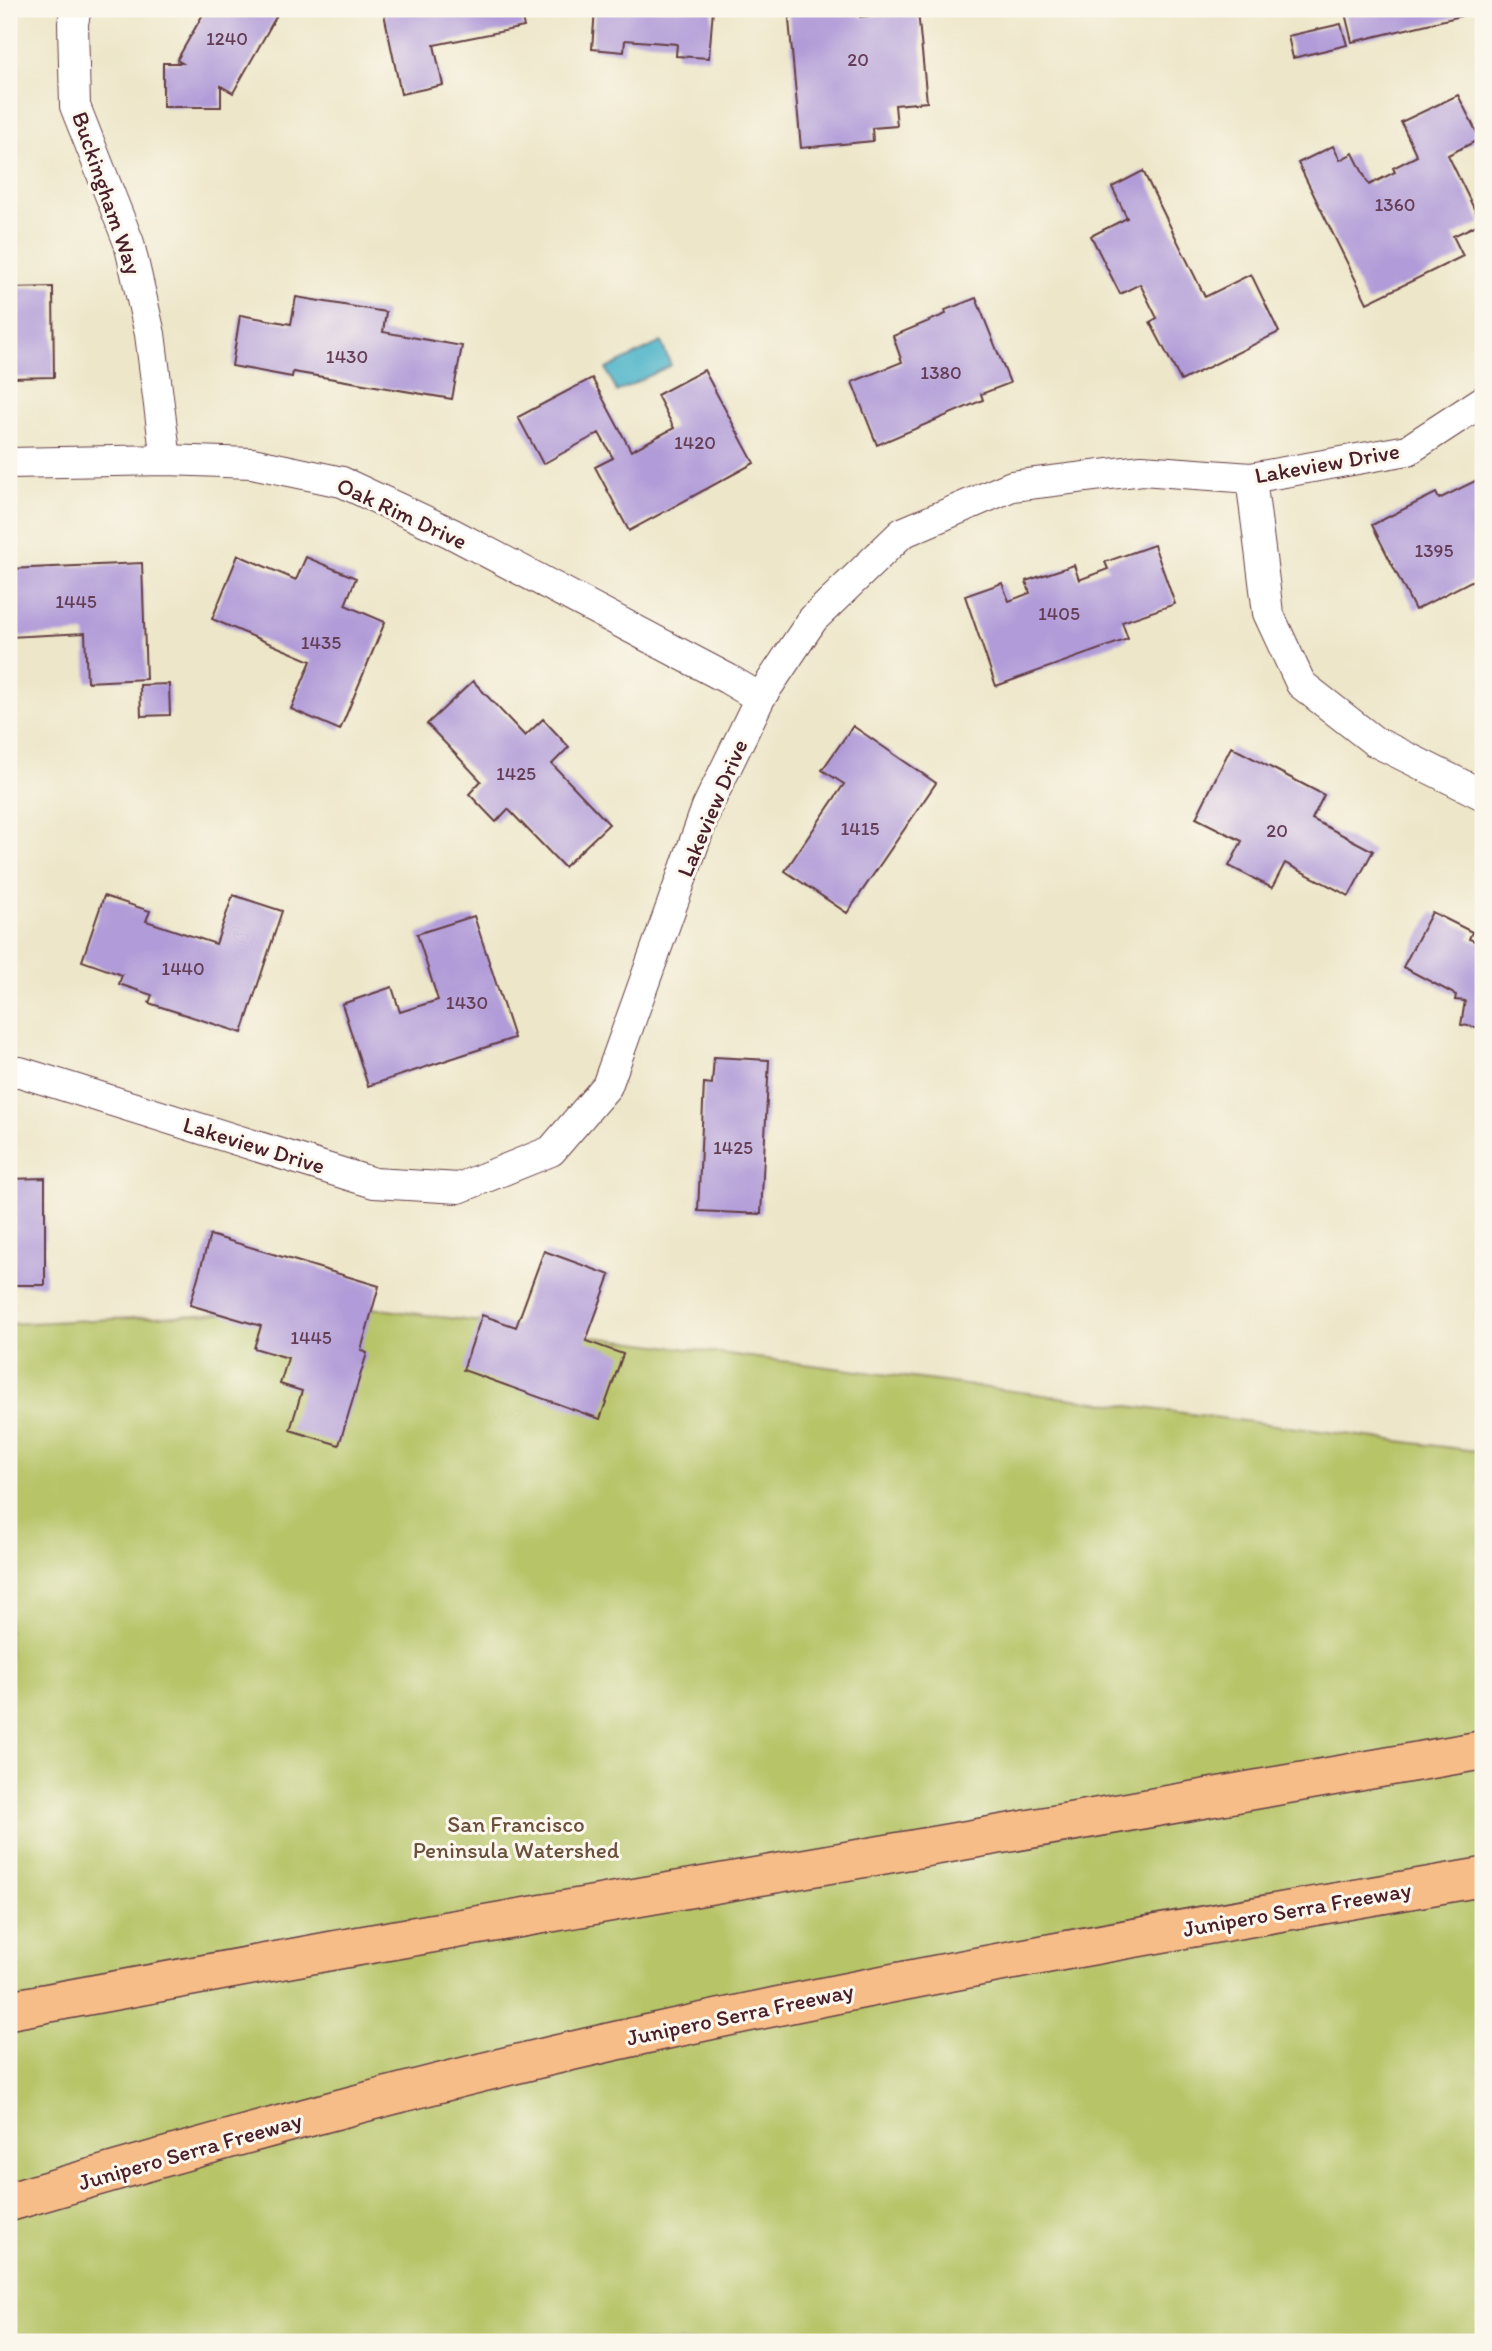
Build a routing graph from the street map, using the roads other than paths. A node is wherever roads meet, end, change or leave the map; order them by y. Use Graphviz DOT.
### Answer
graph roads {
  1 [pos="76,9"];
  2 [pos="1483,401"];
  3 [pos="166,460"];
  4 [pos="9,463"];
  5 [pos="1251,478"];
  6 [pos="760,698"];
  7 [pos="1483,796"];
  8 [pos="9,1072"];
  9 [pos="1483,1750"];
  10 [pos="1483,1877"];
  11 [pos="9,2010"];
  12 [pos="9,2203"];
  1 -- 3 [label="street, Buckingham Way"];
  2 -- 5 [label="street, Lakeview Drive"];
  3 -- 4 [label="street, Oak Rim Drive"];
  3 -- 6 [label="street, Oak Rim Drive"];
  5 -- 6 [label="street, Lakeview Drive"];
  5 -- 7 [label="street"];
  6 -- 8 [label="street, Lakeview Drive"];
  9 -- 11 [label="highway"];
  10 -- 12 [label="highway, Junipero Serra Freeway"];
}
